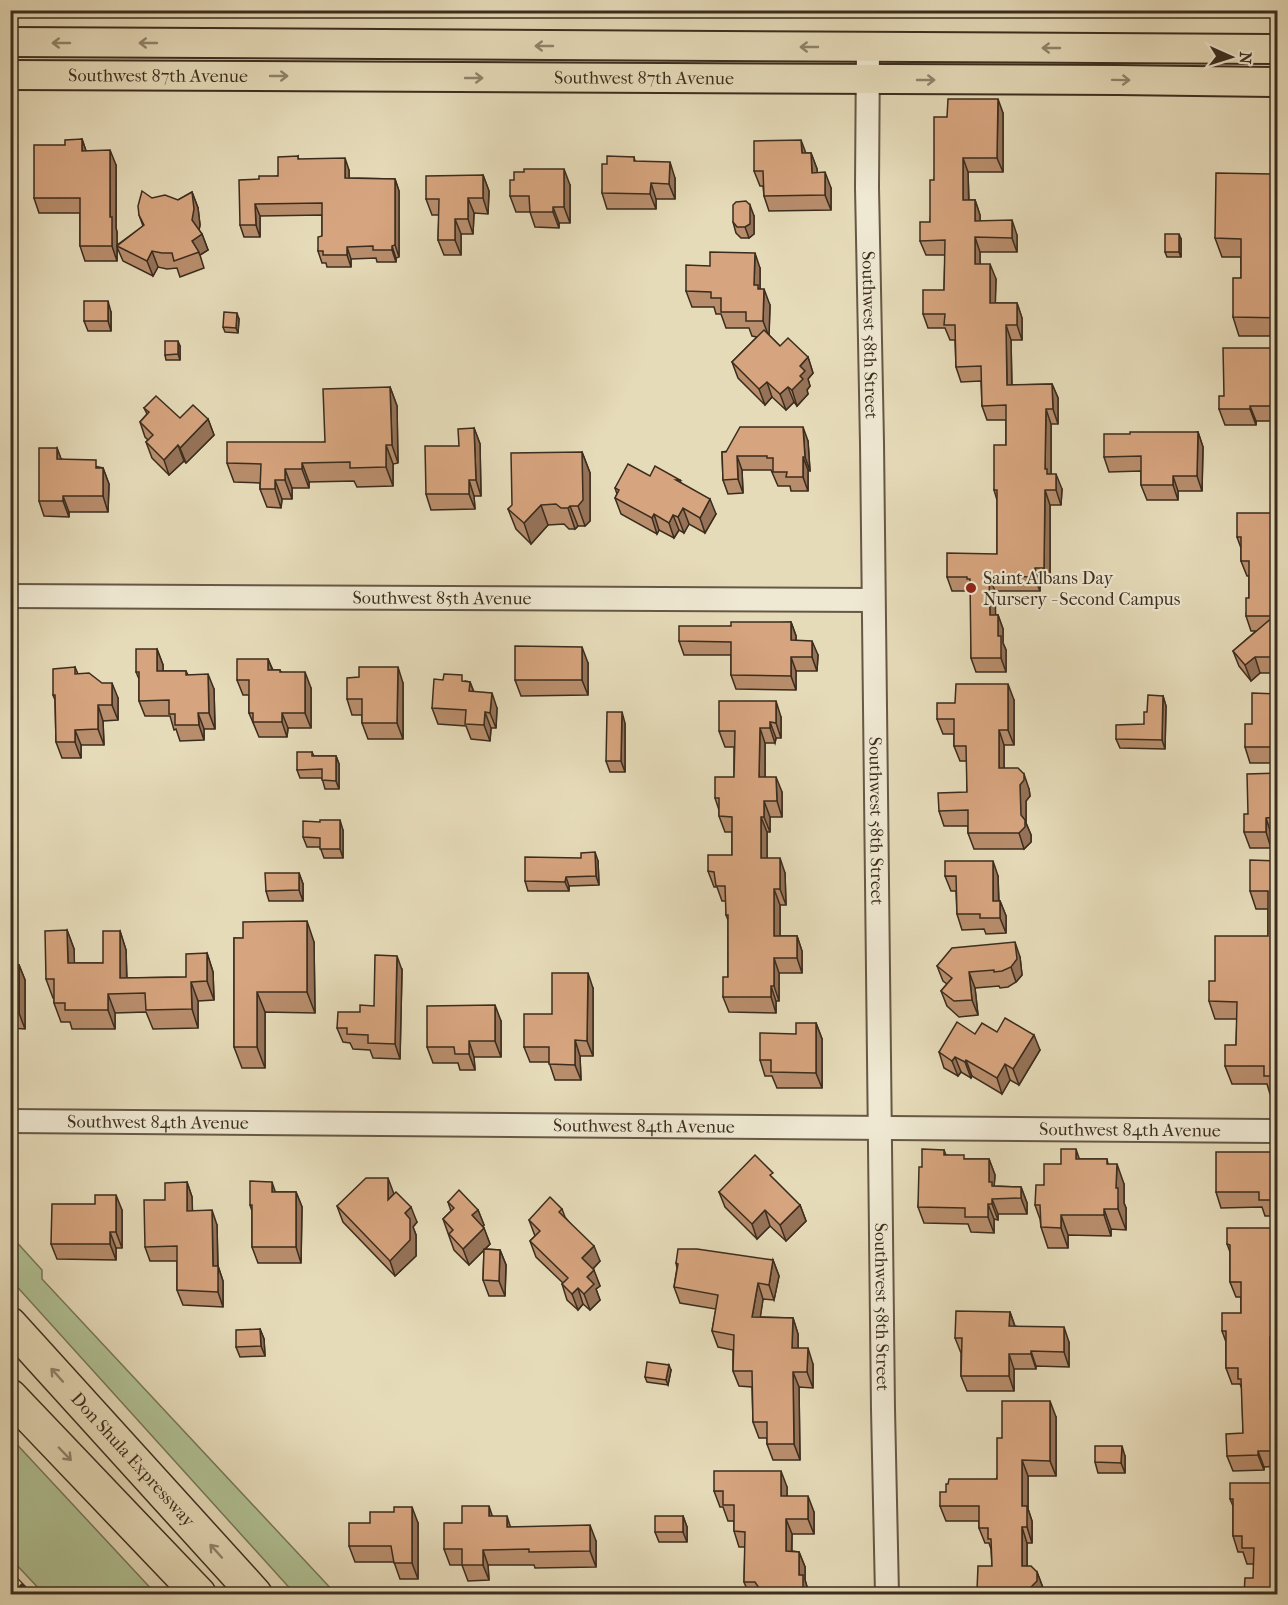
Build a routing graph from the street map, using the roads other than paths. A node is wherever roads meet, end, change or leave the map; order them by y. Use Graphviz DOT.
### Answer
graph roads {
  1 [pos="10,42"];
  2 [pos="184,43"];
  3 [pos="345,44"];
  4 [pos="426,45"];
  5 [pos="602,46"];
  6 [pos="868,47"];
  7 [pos="1278,50"];
  8 [pos="10,75"];
  9 [pos="183,76"];
  10 [pos="344,77"];
  11 [pos="426,77"];
  12 [pos="602,79"];
  13 [pos="867,80"];
  14 [pos="1278,82"];
  15 [pos="10,596"];
  16 [pos="873,600"];
  17 [pos="10,1121"];
  18 [pos="880,1129"];
  19 [pos="1278,1131"];
  20 [pos="10,1324"];
  21 [pos="10,1396"];
  22 [pos="199,1594"];
  23 [pos="255,1594"];
  24 [pos="887,1594"];
  2 -- 1 [label="main road, Southwest 87th Avenue, one-way"];
  2 -- 3 [label="main road, Southwest 87th Avenue"];
  2 -- 9 [label="main road"];
  3 -- 4 [label="main road, Southwest 87th Avenue"];
  3 -- 10 [label="main road"];
  5 -- 4 [label="main road, Southwest 87th Avenue, one-way"];
  4 -- 11 [label="main road"];
  6 -- 5 [label="main road, Southwest 87th Avenue, one-way"];
  5 -- 12 [label="main road"];
  7 -- 6 [label="main road, Southwest 87th Avenue, one-way"];
  6 -- 13 [label="street, Southwest 58th Street"];
  8 -- 9 [label="main road, Southwest 87th Avenue"];
  9 -- 10 [label="main road, Southwest 87th Avenue, one-way"];
  10 -- 11 [label="main road, Southwest 87th Avenue"];
  11 -- 12 [label="main road, Southwest 87th Avenue, one-way"];
  12 -- 13 [label="main road, Southwest 87th Avenue"];
  13 -- 14 [label="main road, Southwest 87th Avenue, one-way"];
  13 -- 16 [label="street, Southwest 58th Street"];
  15 -- 16 [label="street, Southwest 85th Avenue"];
  16 -- 18 [label="street, Southwest 58th Street"];
  17 -- 18 [label="street, Southwest 84th Avenue"];
  18 -- 19 [label="street, Southwest 84th Avenue"];
  18 -- 24 [label="street, Southwest 58th Street"];
  23 -- 20 [label="highway, Don Shula Expressway, one-way"];
  21 -- 22 [label="highway, one-way"];
}
